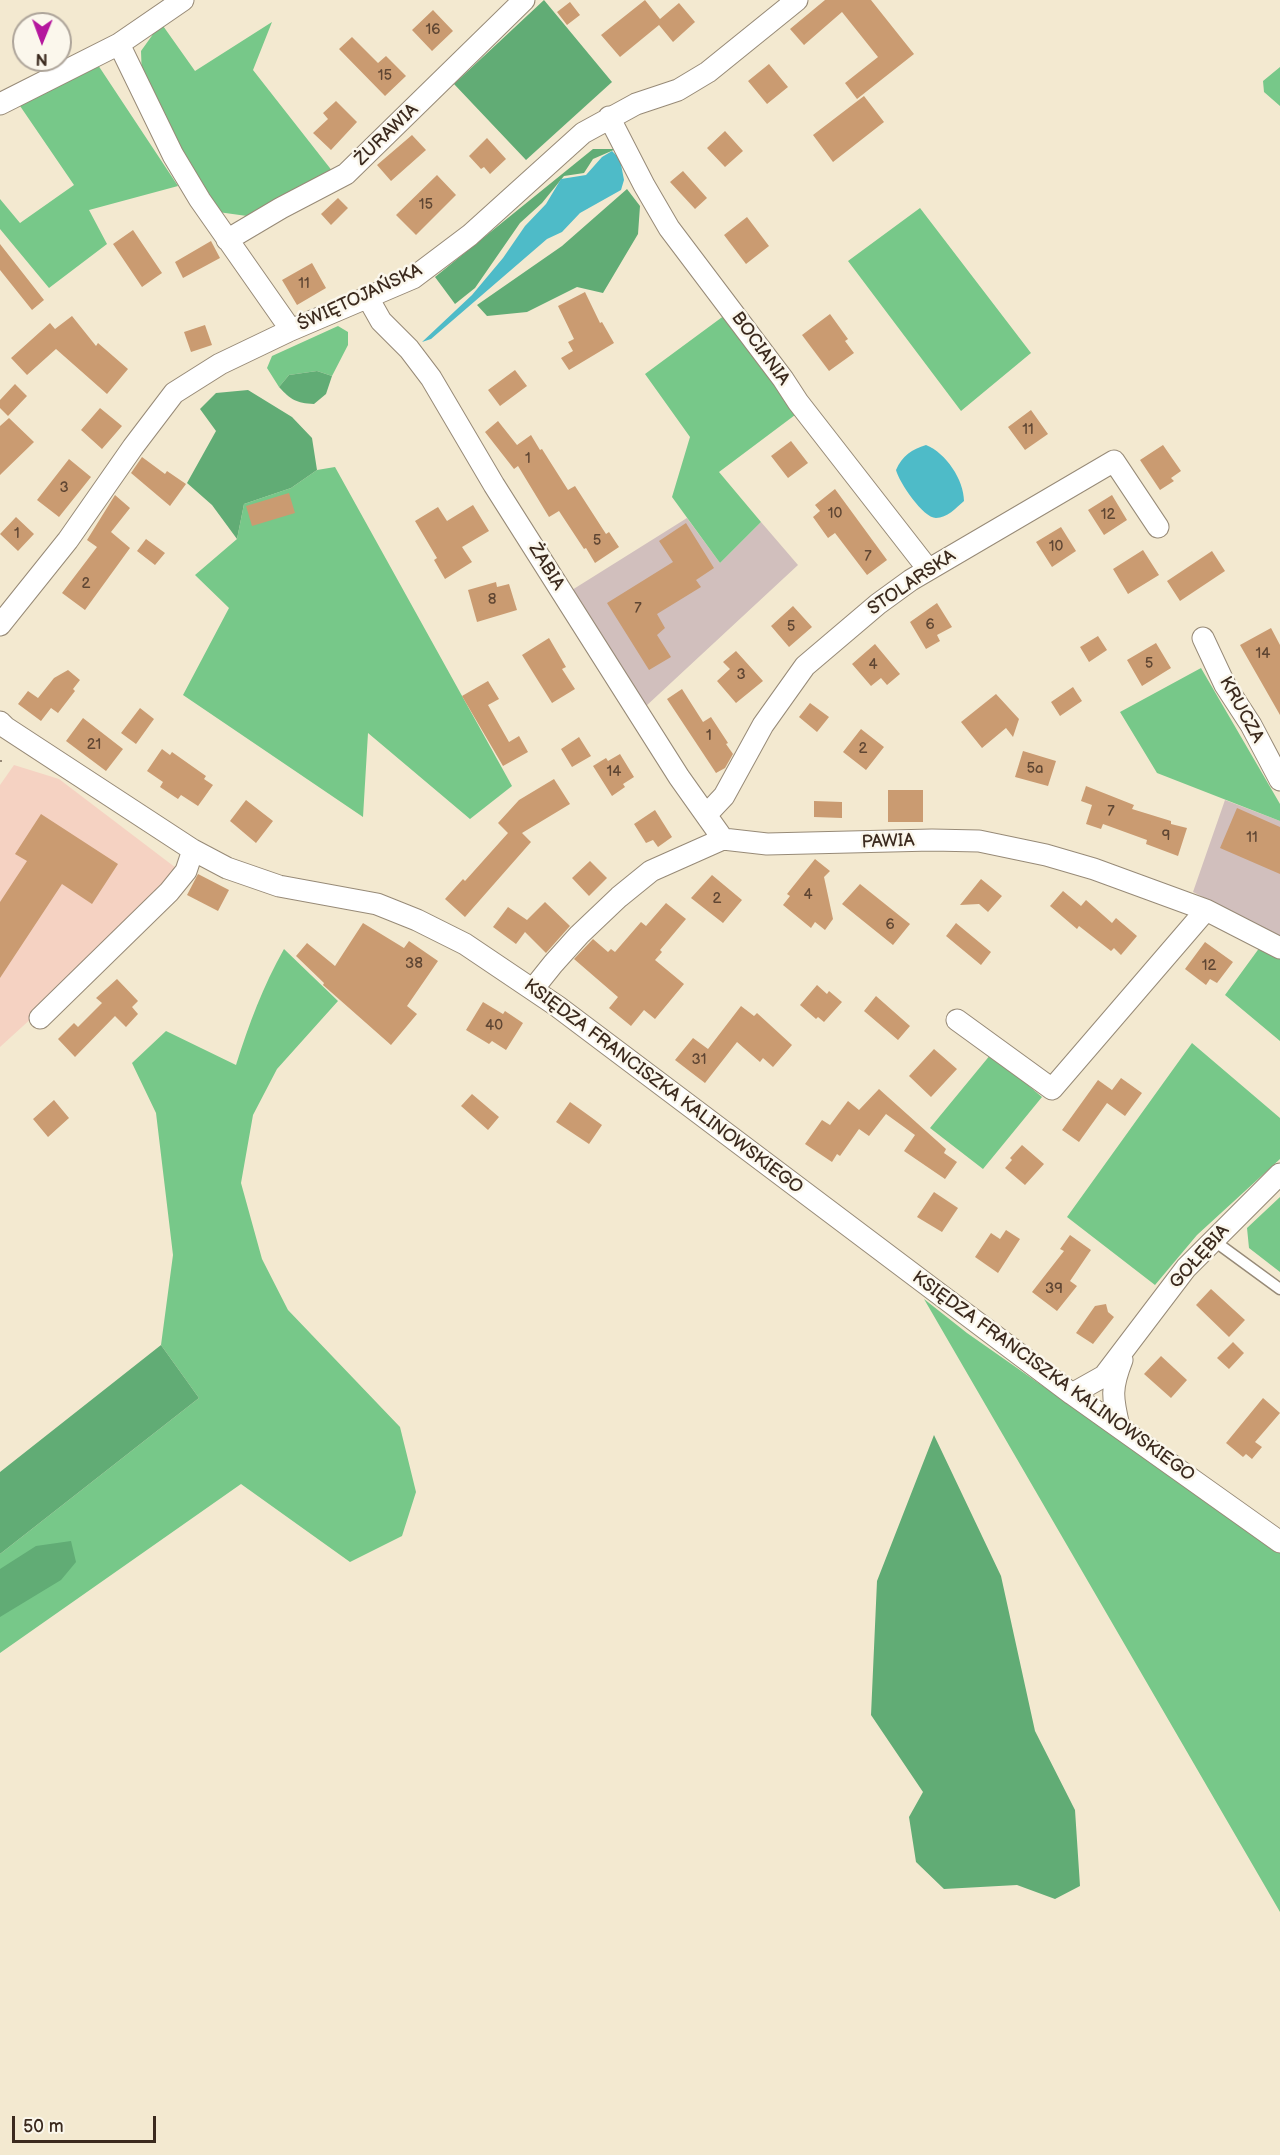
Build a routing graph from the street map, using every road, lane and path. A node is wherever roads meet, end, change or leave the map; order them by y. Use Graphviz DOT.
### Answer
graph roads {
  1 [pos="183,0"];
  2 [pos="524,0"];
  3 [pos="797,0"];
  4 [pos="119,44"];
  5 [pos="0,104"];
  6 [pos="609,117"];
  7 [pos="227,240"];
  8 [pos="368,298"];
  9 [pos="291,330"];
  10 [pos="1158,527"];
  11 [pos="928,569"];
  12 [pos="0,625"];
  13 [pos="1203,638"];
  14 [pos="2,728"];
  15 [pos="1280,780"];
  16 [pos="706,814"];
  17 [pos="723,838"];
  18 [pos="193,850"];
  19 [pos="1206,910"];
  20 [pos="1280,948"];
  21 [pos="533,989"];
  22 [pos="40,1018"];
  23 [pos="957,1020"];
  24 [pos="1280,1174"];
  25 [pos="1214,1240"];
  26 [pos="1280,1289"];
  27 [pos="1127,1346"];
  28 [pos="1072,1394"];
  29 [pos="1119,1426"];
  30 [pos="1280,1542"];
  1 -- 4 [label="street"];
  2 -- 7 [label="street, ŻURAWIA"];
  3 -- 6 [label="street, ŚWIĘTOJAŃSKA"];
  4 -- 5 [label="street"];
  4 -- 7 [label="street"];
  6 -- 8 [label="street, ŚWIĘTOJAŃSKA"];
  6 -- 11 [label="street, BOCIANIA"];
  7 -- 9 [label="street"];
  8 -- 9 [label="street, ŚWIĘTOJAŃSKA"];
  8 -- 16 [label="street, ŻABIA"];
  9 -- 12 [label="street, ŚWIĘTOJAŃSKA"];
  10 -- 11 [label="street, STOLARSKA"];
  11 -- 16 [label="street, STOLARSKA"];
  13 -- 15 [label="street, KRUCZA"];
  14 -- 18 [label="street, KSIĘDZA FRANCISZKA KALINOWSKIEGO"];
  16 -- 17 [label="street, ŻABIA"];
  17 -- 19 [label="street, PAWIA"];
  17 -- 21 [label="street"];
  18 -- 21 [label="street, KSIĘDZA FRANCISZKA KALINOWSKIEGO"];
  18 -- 22 [label="street"];
  19 -- 20 [label="street, PAWIA"];
  19 -- 23 [label="street"];
  21 -- 28 [label="street, KSIĘDZA FRANCISZKA KALINOWSKIEGO"];
  24 -- 25 [label="street, GOŁĘBIA"];
  25 -- 26 [label="lane"];
  25 -- 27 [label="street, GOŁĘBIA"];
  27 -- 28 [label="street, GOŁĘBIA"];
  27 -- 29 [label="street, GOŁĘBIA"];
  28 -- 29 [label="street, KSIĘDZA FRANCISZKA KALINOWSKIEGO"];
  29 -- 30 [label="street, KSIĘDZA FRANCISZKA KALINOWSKIEGO"];
}
